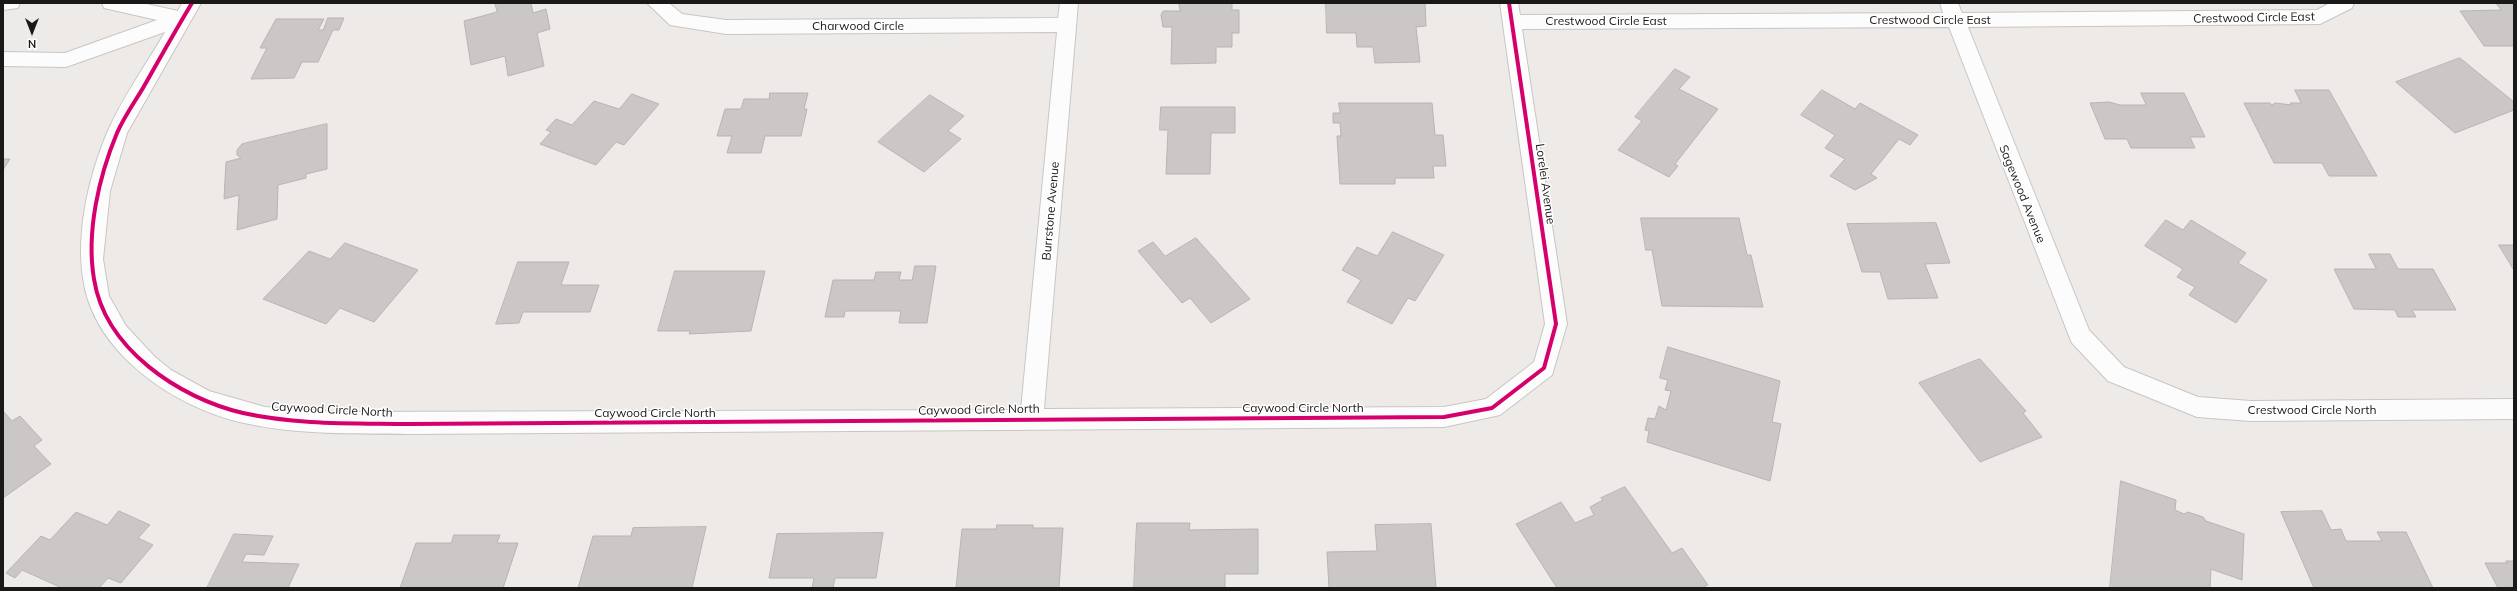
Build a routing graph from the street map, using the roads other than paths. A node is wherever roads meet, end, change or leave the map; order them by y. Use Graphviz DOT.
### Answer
graph roads {
  1 [pos="3,3"];
  2 [pos="11,3"];
  3 [pos="111,3"];
  4 [pos="656,3"];
  5 [pos="1069,3"];
  6 [pos="2345,3"];
  7 [pos="187,11"];
  8 [pos="1510,12"];
  9 [pos="1952,12"];
  10 [pos="1067,25"];
  11 [pos="3,59"];
  12 [pos="1544,368"];
  13 [pos="2116,374"];
  14 [pos="2514,408"];
  15 [pos="1032,419"];
  1 -- 2 [label="street"];
  3 -- 7 [label="street"];
  4 -- 10 [label="street, Charwood Circle"];
  5 -- 10 [label="street, Burrstone Avenue"];
  6 -- 9 [label="street, Crestwood Circle East"];
  7 -- 11 [label="street"];
  7 -- 15 [label="street, Caywood Circle North"];
  8 -- 9 [label="street, Crestwood Circle East"];
  8 -- 12 [label="street, Lorelei Avenue"];
  9 -- 13 [label="street, Sagewood Avenue"];
  10 -- 15 [label="street, Burrstone Avenue"];
  12 -- 15 [label="street, Caywood Circle North"];
  13 -- 14 [label="street, Crestwood Circle North"];
}
